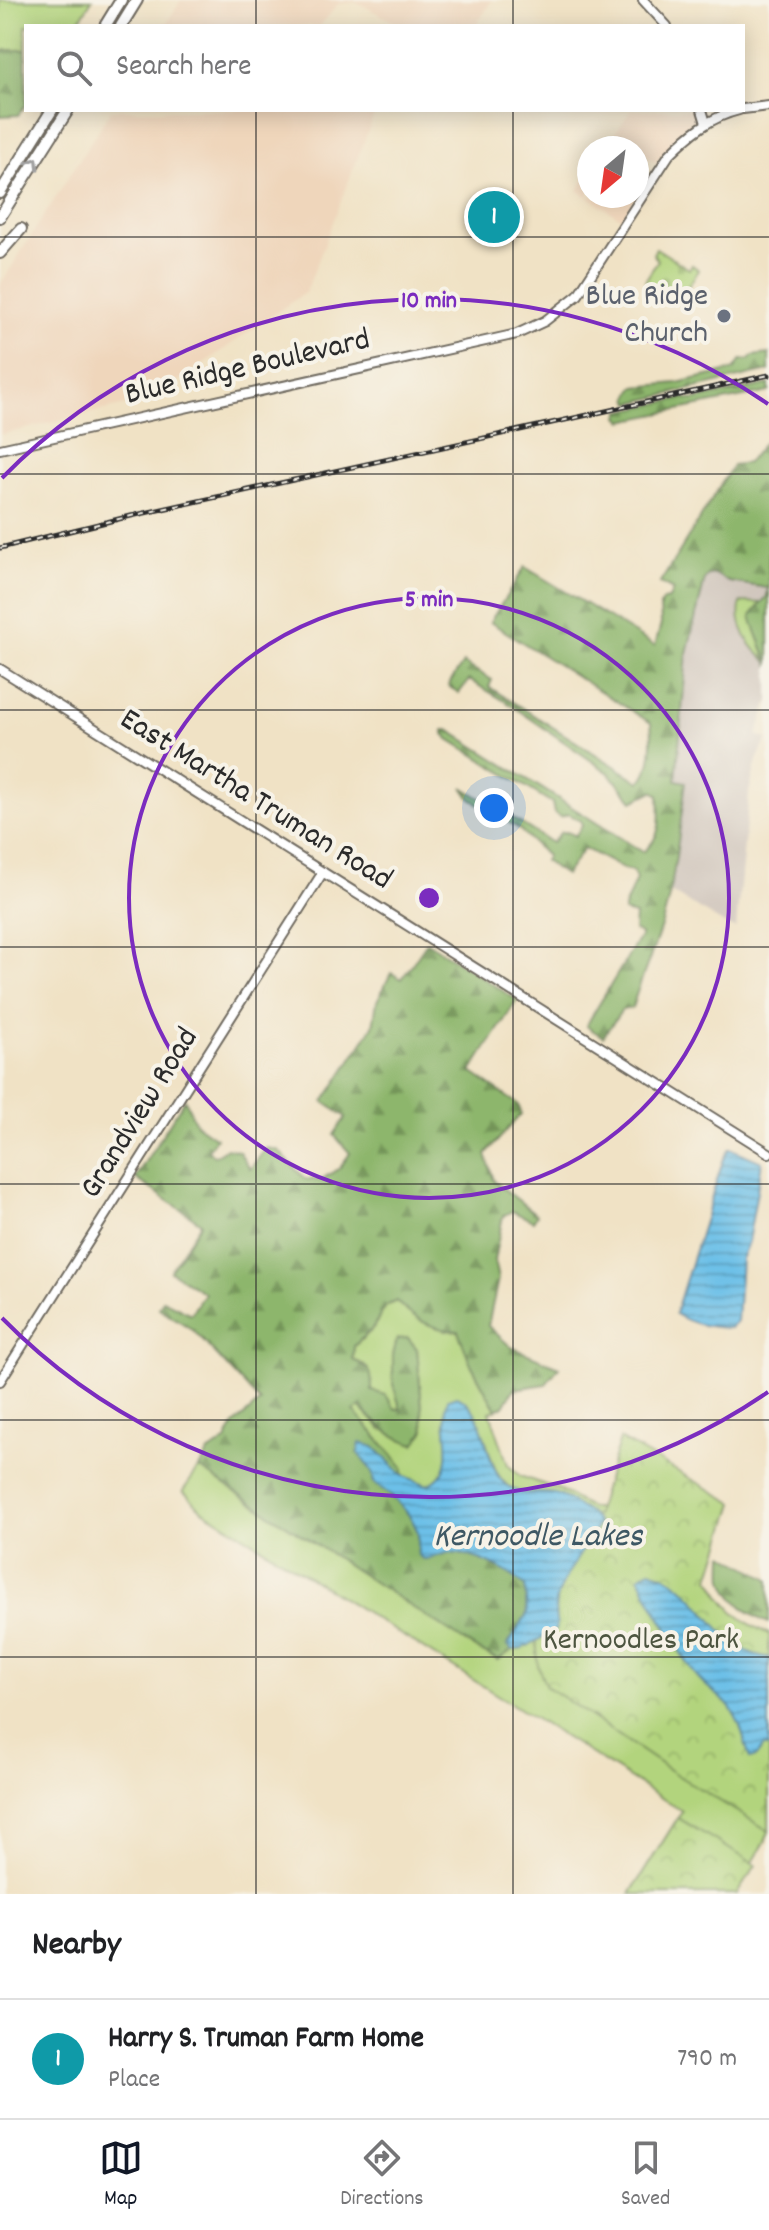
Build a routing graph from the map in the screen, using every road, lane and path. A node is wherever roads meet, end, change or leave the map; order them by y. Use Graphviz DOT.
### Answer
graph roads {
  1 [pos="121,0"];
  2 [pos="137,0"];
  3 [pos="643,0"];
  4 [pos="106,24"];
  5 [pos="122,24"];
  6 [pos="665,24"];
  7 [pos="769,106"];
  8 [pos="745,109"];
  9 [pos="51,112"];
  10 [pos="67,112"];
  11 [pos="703,112"];
  12 [pos="736,112"];
  13 [pos="706,123"];
  14 [pos="0,193"];
  15 [pos="0,217"];
  16 [pos="21,229"];
  17 [pos="0,253"];
  18 [pos="0,449"];
  19 [pos="0,669"];
  20 [pos="323,872"];
  21 [pos="769,1153"];
  22 [pos="0,1381"];
  1 -- 4 [label="highway"];
  2 -- 5 [label="highway"];
  3 -- 6 [label="main road"];
  7 -- 8 [label="main road, Blue Ridge Boulevard"];
  9 -- 14 [label="highway"];
  15 -- 10 [label="highway, one-way"];
  11 -- 13 [label="main road"];
  12 -- 13 [label="main road, Blue Ridge Boulevard"];
  13 -- 18 [label="main road, Blue Ridge Boulevard"];
  16 -- 17 [label="highway"];
  19 -- 20 [label="main road, East Martha Truman Road"];
  20 -- 21 [label="main road, East Martha Truman Road"];
  20 -- 22 [label="main road, Grandview Road"];
}
